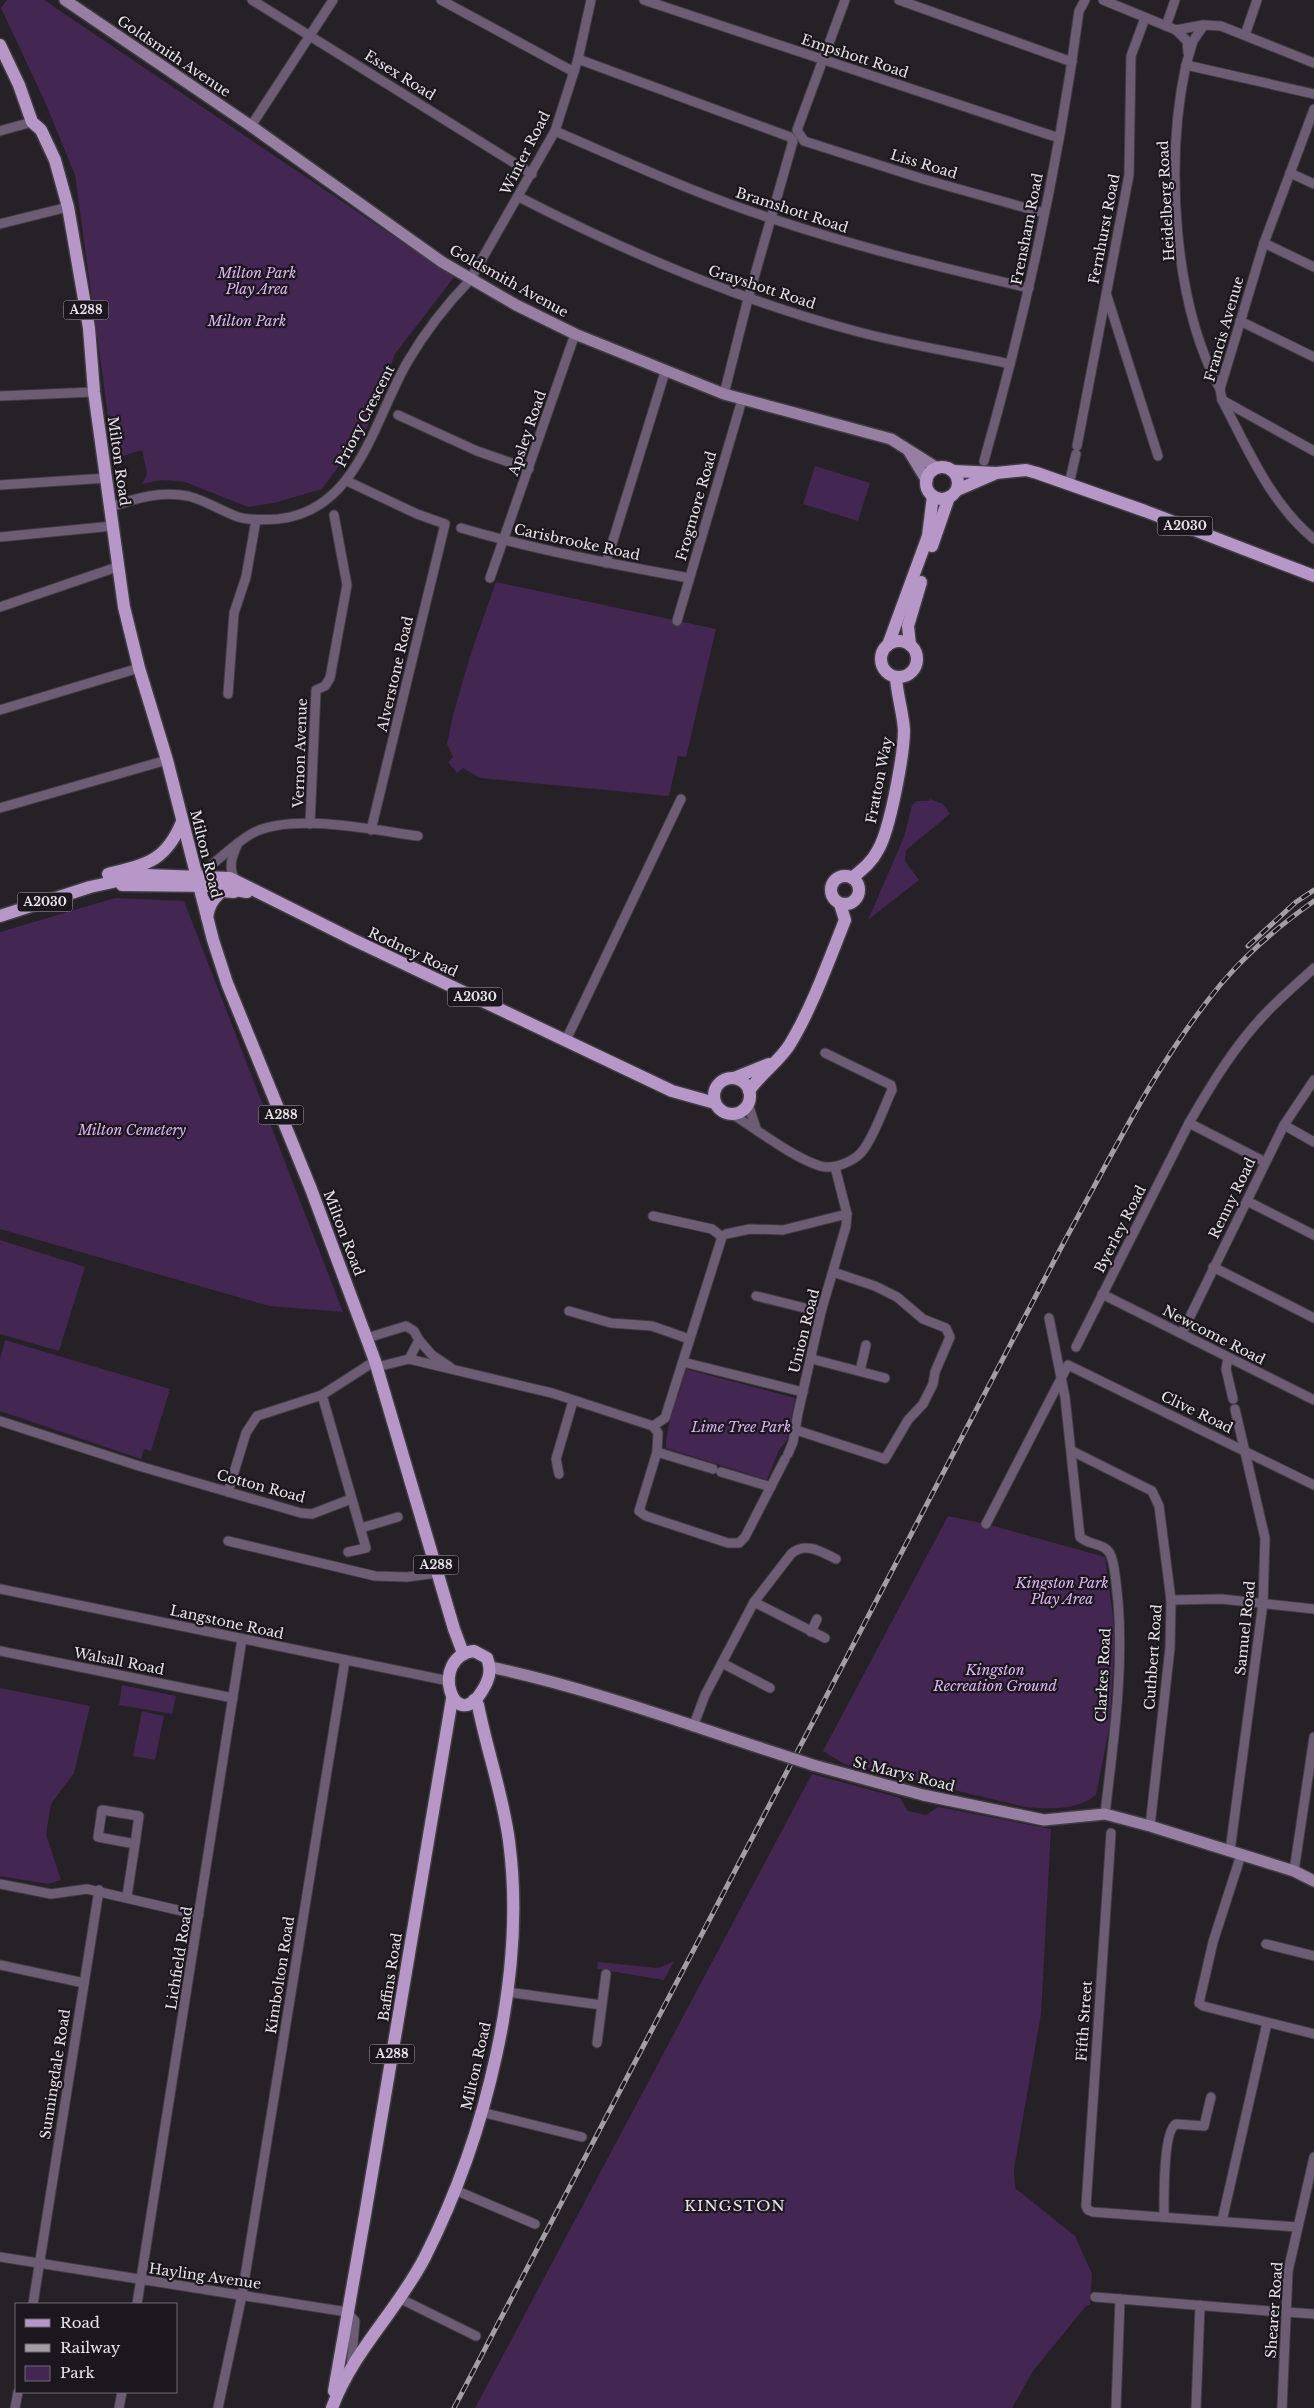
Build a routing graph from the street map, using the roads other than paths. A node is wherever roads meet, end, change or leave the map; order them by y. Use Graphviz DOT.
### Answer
graph roads {
  1 [pos="65,0"];
  2 [pos="252,0"];
  3 [pos="333,0"];
  4 [pos="442,0"];
  5 [pos="591,0"];
  6 [pos="644,0"];
  7 [pos="845,0"];
  8 [pos="899,0"];
  9 [pos="1084,0"];
  10 [pos="1102,0"];
  11 [pos="1175,0"];
  12 [pos="1257,0"];
  13 [pos="1145,18"];
  14 [pos="1204,25"];
  15 [pos="1166,26"];
  16 [pos="1176,30"];
  17 [pos="309,35"];
  18 [pos="1245,35"];
  19 [pos="0,45"];
  20 [pos="578,59"];
  21 [pos="823,60"];
  22 [pos="1188,61"];
  23 [pos="1072,62"];
  24 [pos="1314,63"];
  25 [pos="574,72"];
  26 [pos="1314,94"];
  27 [pos="1314,109"];
  28 [pos="32,122"];
  29 [pos="251,126"];
  30 [pos="0,131"];
  31 [pos="555,131"];
  32 [pos="796,138"];
  33 [pos="1059,138"];
  34 [pos="532,174"];
  35 [pos="1290,174"];
  36 [pos="1314,184"];
  37 [pos="519,197"];
  38 [pos="68,207"];
  39 [pos="1044,212"];
  40 [pos="772,219"];
  41 [pos="0,224"];
  42 [pos="1264,243"];
  43 [pos="1314,267"];
  44 [pos="470,280"];
  45 [pos="1029,288"];
  46 [pos="1106,294"];
  47 [pos="748,299"];
  48 [pos="1240,321"];
  49 [pos="575,334"];
  50 [pos="1314,357"];
  51 [pos="1010,364"];
  52 [pos="665,372"];
  53 [pos="1220,390"];
  54 [pos="94,392"];
  55 [pos="724,394"];
  56 [pos="0,396"];
  57 [pos="742,400"];
  58 [pos="1222,400"];
  59 [pos="398,415"];
  60 [pos="908,449"];
  61 [pos="1314,451"];
  62 [pos="1158,456"];
  63 [pos="984,461"];
  64 [pos="937,468"];
  65 [pos="529,469"];
  66 [pos="953,471"];
  67 [pos="996,473"];
  68 [pos="106,478"];
  69 [pos="347,481"];
  70 [pos="926,481"];
  71 [pos="1069,484"];
  72 [pos="0,485"];
  73 [pos="953,494"];
  74 [pos="933,496"];
  75 [pos="110,508"];
  76 [pos="334,515"];
  77 [pos="256,520"];
  78 [pos="113,526"];
  79 [pos="460,528"];
  80 [pos="0,537"];
  81 [pos="1314,538"];
  82 [pos="503,541"];
  83 [pos="606,564"];
  84 [pos="117,567"];
  85 [pos="1314,576"];
  86 [pos="490,578"];
  87 [pos="689,578"];
  88 [pos="0,607"];
  89 [pos="678,621"];
  90 [pos="888,644"];
  91 [pos="910,645"];
  92 [pos="139,668"];
  93 [pos="896,677"];
  94 [pos="228,694"];
  95 [pos="0,710"];
  96 [pos="167,760"];
  97 [pos="681,799"];
  98 [pos="0,808"];
  99 [pos="182,822"];
  100 [pos="310,824"];
  101 [pos="371,830"];
  102 [pos="418,836"];
  103 [pos="238,842"];
  104 [pos="852,878"];
  105 [pos="198,881"];
  106 [pos="236,881"];
  107 [pos="90,887"];
  108 [pos="266,898"];
  109 [pos="840,904"];
  110 [pos="0,916"];
  111 [pos="207,920"];
  112 [pos="1314,968"];
  113 [pos="566,1040"];
  114 [pos="825,1053"];
  115 [pos="776,1061"];
  116 [pos="734,1078"];
  117 [pos="1314,1080"];
  118 [pos="716,1087"];
  119 [pos="749,1091"];
  120 [pos="685,1096"];
  121 [pos="716,1103"];
  122 [pos="748,1104"];
  123 [pos="730,1113"];
  124 [pos="1189,1124"];
  125 [pos="1284,1125"];
  126 [pos="756,1128"];
  127 [pos="1314,1142"];
  128 [pos="1265,1162"];
  129 [pos="835,1167"];
  130 [pos="1247,1201"];
  131 [pos="847,1214"];
  132 [pos="653,1216"];
  133 [pos="724,1235"];
  134 [pos="1314,1235"];
  135 [pos="1213,1267"];
  136 [pos="833,1272"];
  137 [pos="1102,1294"];
  138 [pos="756,1296"];
  139 [pos="569,1310"];
  140 [pos="821,1312"];
  141 [pos="1049,1318"];
  142 [pos="1314,1318"];
  143 [pos="1182,1333"];
  144 [pos="367,1338"];
  145 [pos="689,1339"];
  146 [pos="419,1340"];
  147 [pos="866,1345"];
  148 [pos="1076,1347"];
  149 [pos="1228,1358"];
  150 [pos="409,1359"];
  151 [pos="812,1359"];
  152 [pos="683,1362"];
  153 [pos="376,1364"];
  154 [pos="860,1371"];
  155 [pos="456,1372"];
  156 [pos="1062,1377"];
  157 [pos="885,1378"];
  158 [pos="803,1392"];
  159 [pos="322,1395"];
  160 [pos="1314,1400"];
  161 [pos="572,1401"];
  162 [pos="0,1421"];
  163 [pos="653,1426"];
  164 [pos="796,1430"];
  165 [pos="1244,1450"];
  166 [pos="1072,1451"];
  167 [pos="657,1452"];
  168 [pos="559,1474"];
  169 [pos="1314,1485"];
  170 [pos="771,1487"];
  171 [pos="228,1492"];
  172 [pos="351,1498"];
  173 [pos="398,1517"];
  174 [pos="986,1524"];
  175 [pos="361,1528"];
  176 [pos="228,1541"];
  177 [pos="348,1552"];
  178 [pos="836,1559"];
  179 [pos="438,1574"];
  180 [pos="0,1589"];
  181 [pos="1172,1600"];
  182 [pos="754,1602"];
  183 [pos="1264,1603"];
  184 [pos="1314,1609"];
  185 [pos="817,1618"];
  186 [pos="811,1632"];
  187 [pos="825,1638"];
  188 [pos="242,1639"];
  189 [pos="0,1651"];
  190 [pos="463,1653"];
  191 [pos="345,1660"];
  192 [pos="722,1663"];
  193 [pos="490,1667"];
  194 [pos="449,1682"];
  195 [pos="770,1688"];
  196 [pos="233,1698"];
  197 [pos="452,1699"];
  198 [pos="474,1700"];
  199 [pos="693,1726"];
  200 [pos="1314,1738"];
  201 [pos="1105,1814"];
  202 [pos="1150,1826"];
  203 [pos="1112,1833"];
  204 [pos="135,1844"];
  205 [pos="1230,1851"];
  206 [pos="1241,1855"];
  207 [pos="1294,1871"];
  208 [pos="1314,1881"];
  209 [pos="0,1884"];
  210 [pos="99,1890"];
  211 [pos="127,1896"];
  212 [pos="199,1916"];
  213 [pos="1266,1944"];
  214 [pos="1314,1956"];
  215 [pos="0,1965"];
  216 [pos="606,1974"];
  217 [pos="84,1983"];
  218 [pos="507,1992"];
  219 [pos="601,2005"];
  220 [pos="1267,2023"];
  221 [pos="1314,2034"];
  222 [pos="597,2043"];
  223 [pos="1211,2097"];
  224 [pos="482,2112"];
  225 [pos="582,2136"];
  226 [pos="1314,2157"];
  227 [pos="455,2190"];
  228 [pos="1164,2217"];
  229 [pos="1222,2221"];
  230 [pos="535,2224"];
  231 [pos="1297,2227"];
  232 [pos="0,2257"];
  233 [pos="40,2263"];
  234 [pos="142,2280"];
  235 [pos="242,2295"];
  236 [pos="1095,2297"];
  237 [pos="399,2298"];
  238 [pos="1120,2299"];
  239 [pos="33,2303"];
  240 [pos="137,2303"];
  241 [pos="1200,2305"];
  242 [pos="1269,2311"];
  243 [pos="346,2312"];
  244 [pos="1286,2312"];
  245 [pos="1314,2314"];
  246 [pos="374,2336"];
  247 [pos="476,2336"];
  248 [pos="348,2338"];
  249 [pos="351,2368"];
  250 [pos="18,2393"];
  251 [pos="122,2393"];
  252 [pos="15,2408"];
  253 [pos="119,2408"];
  254 [pos="218,2408"];
  255 [pos="331,2408"];
  256 [pos="1116,2408"];
  257 [pos="1196,2408"];
  258 [pos="1282,2408"];
  1 -- 29 [label="main road, Goldsmith Avenue"];
  2 -- 17 [label="street, Essex Road"];
  3 -- 17 [label="street"];
  4 -- 25 [label="street"];
  5 -- 20 [label="street, Winter Road"];
  6 -- 21 [label="street, Empshott Road"];
  7 -- 21 [label="street"];
  8 -- 23 [label="street"];
  9 -- 23 [label="street, Frensham Road"];
  10 -- 13 [label="street"];
  11 -- 15 [label="street"];
  12 -- 18 [label="street"];
  13 -- 15 [label="street"];
  13 -- 46 [label="street, Fernhurst Road"];
  14 -- 16 [label="street"];
  14 -- 18 [label="street"];
  14 -- 22 [label="street, Heidelberg Road"];
  15 -- 16 [label="street"];
  16 -- 22 [label="street"];
  17 -- 29 [label="street"];
  17 -- 34 [label="street, Essex Road"];
  18 -- 24 [label="street"];
  19 -- 28 [label="main road, Milton Road / A288"];
  20 -- 25 [label="street, Winter Road"];
  20 -- 32 [label="street, Liss Road"];
  21 -- 32 [label="street"];
  21 -- 33 [label="street, Empshott Road"];
  22 -- 26 [label="street"];
  22 -- 53 [label="street, Heidelberg Road"];
  23 -- 33 [label="street, Frensham Road"];
  25 -- 31 [label="street, Winter Road"];
  27 -- 35 [label="street, Francis Avenue"];
  28 -- 30 [label="street"];
  28 -- 38 [label="main road, Milton Road / A288"];
  29 -- 44 [label="main road, Goldsmith Avenue"];
  31 -- 34 [label="street, Winter Road"];
  31 -- 40 [label="street, Bramshott Road"];
  32 -- 39 [label="street, Liss Road"];
  32 -- 40 [label="street"];
  33 -- 39 [label="street, Frensham Road"];
  34 -- 37 [label="street, Winter Road"];
  35 -- 36 [label="street"];
  35 -- 42 [label="street, Francis Avenue"];
  37 -- 44 [label="street, Winter Road"];
  37 -- 47 [label="street, Grayshott Road"];
  38 -- 41 [label="street"];
  38 -- 54 [label="main road, Milton Road / A288"];
  39 -- 45 [label="street, Frensham Road"];
  40 -- 45 [label="street, Bramshott Road"];
  40 -- 47 [label="street"];
  42 -- 43 [label="street"];
  42 -- 48 [label="street, Francis Avenue"];
  44 -- 49 [label="main road, Goldsmith Avenue"];
  44 -- 69 [label="street, Priory Crescent"];
  45 -- 51 [label="street, Frensham Road"];
  46 -- 62 [label="street"];
  46 -- 71 [label="street, Fernhurst Road"];
  47 -- 51 [label="street, Grayshott Road"];
  47 -- 55 [label="street"];
  48 -- 50 [label="street"];
  48 -- 53 [label="street, Francis Avenue"];
  49 -- 52 [label="main road, Goldsmith Avenue"];
  49 -- 65 [label="street, Apsley Road"];
  51 -- 63 [label="street, Frensham Road"];
  52 -- 55 [label="main road, Goldsmith Avenue"];
  52 -- 83 [label="street"];
  53 -- 58 [label="street, Francis Avenue"];
  54 -- 56 [label="street"];
  54 -- 68 [label="main road, Milton Road / A288"];
  55 -- 57 [label="main road, Goldsmith Avenue"];
  57 -- 60 [label="main road, Goldsmith Avenue"];
  57 -- 87 [label="street, Frogmore Road"];
  58 -- 61 [label="street"];
  58 -- 81 [label="street, Francis Avenue"];
  59 -- 65 [label="street"];
  60 -- 64 [label="main road, Goldsmith Avenue"];
  60 -- 70 [label="main road"];
  64 -- 66 [label="main road"];
  64 -- 70 [label="main road"];
  65 -- 82 [label="street, Apsley Road"];
  66 -- 67 [label="main road, A2030"];
  66 -- 73 [label="main road"];
  67 -- 71 [label="main road, A2030"];
  67 -- 73 [label="main road, A2030"];
  68 -- 72 [label="street"];
  68 -- 75 [label="main road, Milton Road / A288"];
  69 -- 77 [label="street, Priory Crescent"];
  69 -- 101 [label="street, Alverstone Road"];
  70 -- 74 [label="main road"];
  71 -- 85 [label="main road, A2030"];
  73 -- 74 [label="main road"];
  73 -- 91 [label="main road"];
  74 -- 90 [label="main road"];
  75 -- 77 [label="street, Priory Crescent"];
  75 -- 78 [label="main road, Milton Road / A288"];
  76 -- 100 [label="street, Vernon Avenue"];
  77 -- 94 [label="street"];
  78 -- 80 [label="street"];
  78 -- 84 [label="main road, Milton Road / A288"];
  79 -- 82 [label="street, Carisbrooke Road"];
  82 -- 83 [label="street, Carisbrooke Road"];
  82 -- 86 [label="street, Apsley Road"];
  83 -- 87 [label="street, Carisbrooke Road"];
  84 -- 88 [label="street"];
  84 -- 92 [label="main road, Milton Road / A288"];
  87 -- 89 [label="street, Frogmore Road"];
  90 -- 91 [label="main road"];
  90 -- 93 [label="main road"];
  91 -- 93 [label="main road"];
  92 -- 95 [label="street"];
  92 -- 96 [label="main road, Milton Road / A288"];
  93 -- 104 [label="main road, Fratton Way"];
  96 -- 98 [label="street"];
  96 -- 99 [label="main road, Milton Road / A288"];
  97 -- 113 [label="street"];
  99 -- 105 [label="main road, Milton Road / A288"];
  99 -- 107 [label="main road"];
  100 -- 101 [label="street"];
  100 -- 103 [label="street"];
  101 -- 102 [label="street"];
  103 -- 105 [label="street"];
  103 -- 106 [label="street"];
  104 -- 109 [label="main road"];
  104 -- 109 [label="main road, Fratton Way"];
  105 -- 106 [label="main road, Rodney Road / A2030"];
  105 -- 107 [label="main road, A2030"];
  105 -- 108 [label="main road, Rodney Road / A2030"];
  105 -- 111 [label="main road, Milton Road / A288"];
  106 -- 108 [label="main road, Rodney Road / A2030"];
  107 -- 110 [label="main road, A2030"];
  108 -- 111 [label="main road, Rodney Road / A2030"];
  108 -- 113 [label="main road, Rodney Road / A2030"];
  109 -- 115 [label="main road, Fratton Way"];
  111 -- 144 [label="main road, Milton Road / A288"];
  112 -- 124 [label="street, Byerley Road"];
  113 -- 120 [label="main road, Rodney Road / A2030"];
  114 -- 129 [label="street"];
  115 -- 116 [label="main road, Fratton Way"];
  115 -- 119 [label="main road, Fratton Way"];
  116 -- 118 [label="main road"];
  116 -- 119 [label="main road"];
  117 -- 125 [label="street, Renny Road"];
  118 -- 120 [label="main road"];
  118 -- 121 [label="main road"];
  119 -- 122 [label="main road"];
  120 -- 121 [label="main road, Rodney Road / A2030"];
  121 -- 123 [label="main road, A2030"];
  122 -- 123 [label="main road"];
  122 -- 126 [label="street"];
  123 -- 126 [label="street"];
  124 -- 128 [label="street"];
  124 -- 137 [label="street, Byerley Road"];
  125 -- 127 [label="street"];
  125 -- 128 [label="street, Renny Road"];
  126 -- 129 [label="street"];
  128 -- 130 [label="street, Renny Road"];
  129 -- 131 [label="street, Union Road"];
  130 -- 134 [label="street"];
  130 -- 135 [label="street, Renny Road"];
  131 -- 133 [label="street"];
  131 -- 136 [label="street, Union Road"];
  132 -- 133 [label="street"];
  133 -- 145 [label="street"];
  135 -- 142 [label="street"];
  135 -- 143 [label="street, Renny Road"];
  136 -- 140 [label="street, Union Road"];
  136 -- 164 [label="street"];
  137 -- 143 [label="street, Newcome Road"];
  137 -- 148 [label="street, Byerley Road"];
  138 -- 140 [label="street"];
  139 -- 145 [label="street"];
  140 -- 151 [label="street, Union Road"];
  141 -- 156 [label="street, Clarkes Road"];
  143 -- 149 [label="street, Newcome Road"];
  144 -- 146 [label="street"];
  144 -- 153 [label="main road, Milton Road / A288"];
  145 -- 152 [label="street"];
  146 -- 150 [label="street"];
  146 -- 155 [label="street"];
  147 -- 154 [label="street"];
  149 -- 160 [label="street, Newcome Road"];
  149 -- 165 [label="street, Samuel Road"];
  150 -- 153 [label="street"];
  150 -- 155 [label="street"];
  151 -- 154 [label="street"];
  151 -- 158 [label="street, Union Road"];
  152 -- 158 [label="street"];
  152 -- 163 [label="street"];
  153 -- 159 [label="street"];
  153 -- 179 [label="main road, Milton Road / A288"];
  154 -- 157 [label="street"];
  155 -- 161 [label="street"];
  156 -- 165 [label="street, Clive Road"];
  156 -- 166 [label="street, Clarkes Road"];
  156 -- 174 [label="street"];
  158 -- 164 [label="street, Union Road"];
  159 -- 171 [label="street"];
  159 -- 172 [label="street"];
  161 -- 163 [label="street"];
  161 -- 168 [label="street"];
  162 -- 171 [label="street, Cotton Road"];
  163 -- 167 [label="street, Union Road"];
  164 -- 170 [label="street, Union Road"];
  165 -- 169 [label="street, Clive Road"];
  165 -- 183 [label="street, Samuel Road"];
  166 -- 181 [label="street, Cuthbert Road"];
  166 -- 201 [label="street, Clarkes Road"];
  167 -- 170 [label="street"];
  167 -- 170 [label="street, Union Road"];
  171 -- 172 [label="street, Cotton Road"];
  172 -- 175 [label="street"];
  173 -- 175 [label="street"];
  175 -- 177 [label="street"];
  176 -- 179 [label="street"];
  178 -- 182 [label="street"];
  179 -- 190 [label="main road, Milton Road / A288"];
  180 -- 188 [label="street, Langstone Road"];
  181 -- 183 [label="street"];
  181 -- 202 [label="street, Cuthbert Road"];
  182 -- 186 [label="street"];
  182 -- 192 [label="street"];
  183 -- 184 [label="street"];
  183 -- 205 [label="street, Samuel Road"];
  185 -- 186 [label="street"];
  186 -- 187 [label="street"];
  188 -- 191 [label="street, Langstone Road"];
  188 -- 196 [label="street, Lichfield Road"];
  189 -- 196 [label="street, Walsall Road"];
  190 -- 193 [label="main road"];
  190 -- 194 [label="main road"];
  191 -- 194 [label="street, Langstone Road"];
  191 -- 235 [label="street, Kimbolton Road"];
  192 -- 195 [label="street"];
  192 -- 199 [label="street"];
  193 -- 198 [label="main road"];
  193 -- 199 [label="main road, St Marys Road"];
  194 -- 197 [label="main road"];
  196 -- 212 [label="street, Lichfield Road"];
  197 -- 198 [label="main road"];
  197 -- 243 [label="main road, Baffins Road / A288"];
  198 -- 218 [label="main road, Milton Road"];
  199 -- 201 [label="main road, St Marys Road, bridge"];
  200 -- 207 [label="street"];
  201 -- 202 [label="main road, St Marys Road"];
  202 -- 205 [label="main road, St Marys Road"];
  203 -- 228 [label="street, Fifth Street"];
  204 -- 204 [label="street"];
  204 -- 211 [label="street"];
  205 -- 206 [label="main road, St Marys Road"];
  206 -- 207 [label="main road, St Marys Road"];
  206 -- 220 [label="street"];
  207 -- 208 [label="main road, St Marys Road"];
  209 -- 210 [label="street"];
  210 -- 211 [label="street"];
  210 -- 217 [label="street, Sunningdale Road"];
  211 -- 212 [label="street"];
  212 -- 234 [label="street, Lichfield Road"];
  213 -- 214 [label="street"];
  215 -- 217 [label="street"];
  216 -- 219 [label="street"];
  217 -- 233 [label="street, Sunningdale Road"];
  218 -- 219 [label="street"];
  218 -- 224 [label="main road, Milton Road"];
  219 -- 222 [label="street"];
  220 -- 221 [label="street"];
  220 -- 229 [label="street"];
  223 -- 228 [label="street"];
  224 -- 225 [label="street"];
  224 -- 227 [label="main road, Milton Road"];
  226 -- 231 [label="street, Shearer Road"];
  227 -- 230 [label="street"];
  227 -- 237 [label="main road, Milton Road"];
  228 -- 229 [label="street"];
  229 -- 231 [label="street"];
  231 -- 244 [label="street, Shearer Road"];
  232 -- 233 [label="street, Hayling Avenue"];
  233 -- 234 [label="street, Hayling Avenue"];
  233 -- 239 [label="street, Sunningdale Road"];
  234 -- 235 [label="street, Hayling Avenue"];
  234 -- 240 [label="street, Lichfield Road"];
  235 -- 243 [label="street, Hayling Avenue"];
  235 -- 254 [label="street, Kimbolton Road"];
  236 -- 238 [label="street"];
  237 -- 246 [label="main road, Milton Road"];
  237 -- 247 [label="street"];
  238 -- 241 [label="street"];
  238 -- 256 [label="street"];
  241 -- 242 [label="street"];
  241 -- 257 [label="street"];
  243 -- 248 [label="main road, Baffins Road / A288"];
  244 -- 245 [label="street"];
  244 -- 258 [label="street, Shearer Road"];
  246 -- 248 [label="street"];
  246 -- 249 [label="main road, Milton Road"];
  248 -- 249 [label="street"];
  248 -- 255 [label="main road, Baffins Road / A288"];
  249 -- 255 [label="main road, Milton Road"];
  250 -- 252 [label="street"];
  251 -- 253 [label="street"];
}
